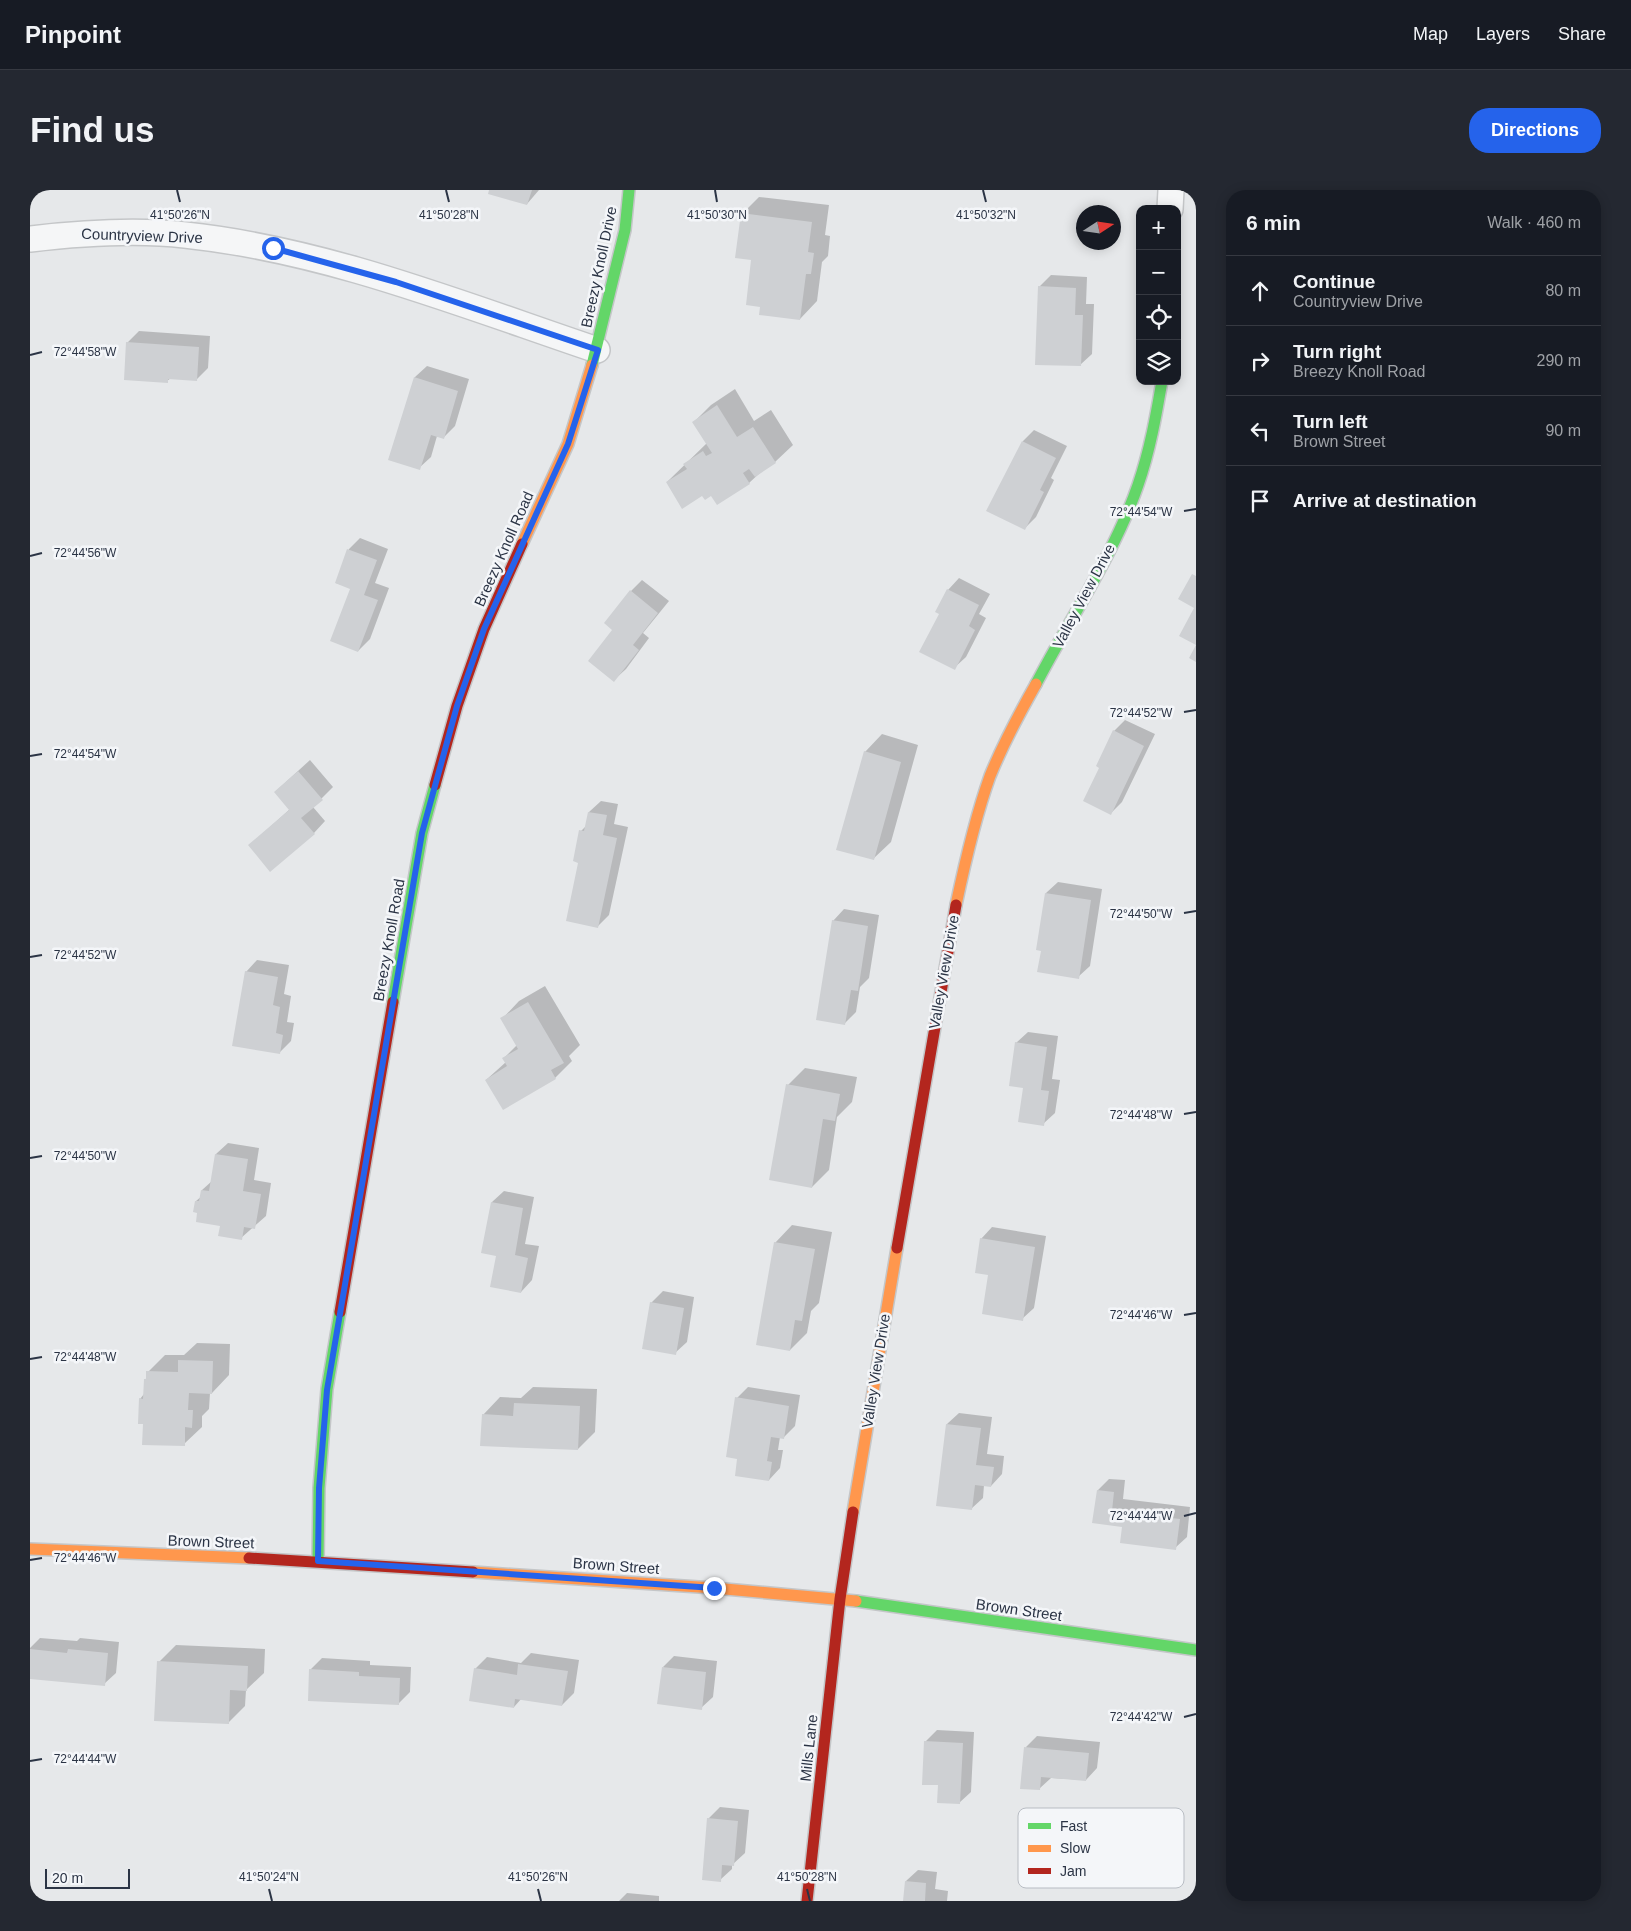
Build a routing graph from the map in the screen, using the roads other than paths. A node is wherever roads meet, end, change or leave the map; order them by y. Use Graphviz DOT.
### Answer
graph roads {
  1 [pos="629,190"];
  2 [pos="1171,190"];
  3 [pos="1170,205"];
  4 [pos="30,239"];
  5 [pos="598,350"];
  6 [pos="1161,385"];
  7 [pos="30,1549"];
  8 [pos="318,1561"];
  9 [pos="840,1599"];
  10 [pos="1196,1650"];
  11 [pos="807,1901"];
  1 -- 5 [label="street, Breezy Knoll Drive"];
  2 -- 3 [label="street"];
  4 -- 5 [label="street, Countryview Drive"];
  5 -- 8 [label="street, Breezy Knoll Road"];
  6 -- 9 [label="street, Valley View Drive"];
  7 -- 8 [label="street, Brown Street"];
  8 -- 9 [label="street, Brown Street"];
  9 -- 10 [label="street, Brown Street"];
  9 -- 11 [label="street, Mills Lane"];
}
